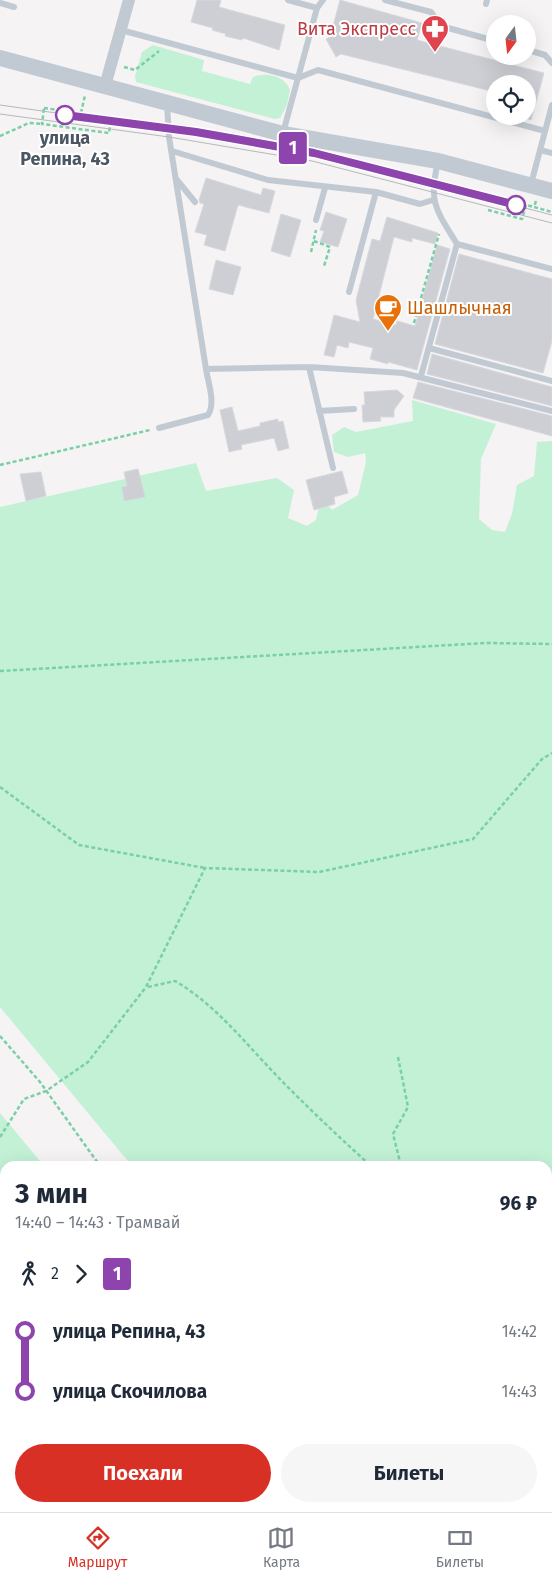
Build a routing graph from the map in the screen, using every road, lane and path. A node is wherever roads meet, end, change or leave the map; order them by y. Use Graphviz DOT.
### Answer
graph roads {
  1 [pos="129,0"];
  2 [pos="288,0"];
  3 [pos="323,0"];
  4 [pos="386,0"];
  5 [pos="0,3"];
  6 [pos="14,7"];
  7 [pos="317,8"];
  8 [pos="121,30"];
  9 [pos="486,38"];
  10 [pos="164,42"];
  11 [pos="536,52"];
  12 [pos="0,58"];
  13 [pos="552,63"];
  14 [pos="111,64"];
  15 [pos="298,78"];
  16 [pos="105,86"];
  17 [pos="167,103"];
  18 [pos="552,105"];
  19 [pos="42,124"];
  20 [pos="545,131"];
  21 [pos="283,134"];
  22 [pos="0,136"];
  23 [pos="540,150"];
  24 [pos="172,151"];
  25 [pos="552,153"];
  26 [pos="438,161"];
  27 [pos="176,179"];
  28 [pos="531,186"];
  29 [pos="325,188"];
  30 [pos="552,191"];
  31 [pos="376,192"];
  32 [pos="433,200"];
  33 [pos="195,202"];
  34 [pos="534,207"];
  35 [pos="488,210"];
  36 [pos="316,220"];
  37 [pos="443,220"];
  38 [pos="314,241"];
  39 [pos="457,244"];
  40 [pos="311,252"];
  41 [pos="324,266"];
  42 [pos="552,269"];
  43 [pos="349,292"];
  44 [pos="414,323"];
  45 [pos="429,348"];
  46 [pos="309,367"];
  47 [pos="206,369"];
  48 [pos="421,376"];
  49 [pos="552,381"];
  50 [pos="354,409"];
  51 [pos="319,411"];
  52 [pos="552,411"];
  53 [pos="159,428"];
  54 [pos="0,465"];
  55 [pos="333,468"];
  56 [pos="552,644"];
  57 [pos="0,671"];
  58 [pos="552,753"];
  59 [pos="0,787"];
  60 [pos="205,868"];
  61 [pos="146,987"];
  62 [pos="0,1036"];
  63 [pos="398,1056"];
  64 [pos="46,1091"];
  65 [pos="0,1137"];
  66 [pos="96,1161"];
  67 [pos="366,1161"];
  68 [pos="400,1161"];
  1 -- 8 [label="street"];
  2 -- 7 [label="lane"];
  3 -- 7 [label="lane"];
  4 -- 9 [label="lane"];
  5 -- 6 [label="lane"];
  7 -- 15 [label="lane"];
  8 -- 10 [label="lane"];
  8 -- 14 [label="street"];
  10 -- 14 [label="path"];
  10 -- 15 [label="lane"];
  11 -- 13 [label="lane"];
  12 -- 16 [label="street"];
  14 -- 16 [label="street"];
  15 -- 20 [label="lane"];
  15 -- 21 [label="lane"];
  16 -- 17 [label="street"];
  17 -- 21 [label="street"];
  17 -- 24 [label="lane"];
  18 -- 20 [label="lane"];
  19 -- 19 [label="path"];
  19 -- 22 [label="path"];
  20 -- 23 [label="lane"];
  21 -- 26 [label="street"];
  23 -- 25 [label="lane"];
  23 -- 28 [label="lane"];
  24 -- 27 [label="lane"];
  24 -- 29 [label="lane"];
  26 -- 28 [label="street"];
  26 -- 32 [label="lane"];
  27 -- 33 [label="lane"];
  27 -- 47 [label="lane"];
  28 -- 30 [label="street"];
  29 -- 31 [label="lane"];
  29 -- 36 [label="lane"];
  31 -- 32 [label="lane"];
  31 -- 43 [label="lane"];
  32 -- 37 [label="lane"];
  34 -- 35 [label="path"];
  36 -- 38 [label="path"];
  37 -- 39 [label="lane"];
  37 -- 44 [label="path"];
  38 -- 40 [label="path"];
  38 -- 41 [label="path"];
  39 -- 42 [label="lane"];
  39 -- 45 [label="lane"];
  45 -- 48 [label="lane"];
  45 -- 49 [label="lane"];
  46 -- 47 [label="lane"];
  46 -- 48 [label="lane"];
  46 -- 51 [label="lane"];
  47 -- 53 [label="lane"];
  48 -- 52 [label="lane"];
  50 -- 51 [label="lane"];
  51 -- 55 [label="lane"];
  53 -- 54 [label="path"];
  56 -- 57 [label="path"];
  58 -- 60 [label="path"];
  59 -- 60 [label="path"];
  60 -- 61 [label="path"];
  61 -- 64 [label="path"];
  61 -- 67 [label="path"];
  62 -- 64 [label="path"];
  63 -- 68 [label="path"];
  64 -- 65 [label="path"];
  64 -- 66 [label="path"];
}
